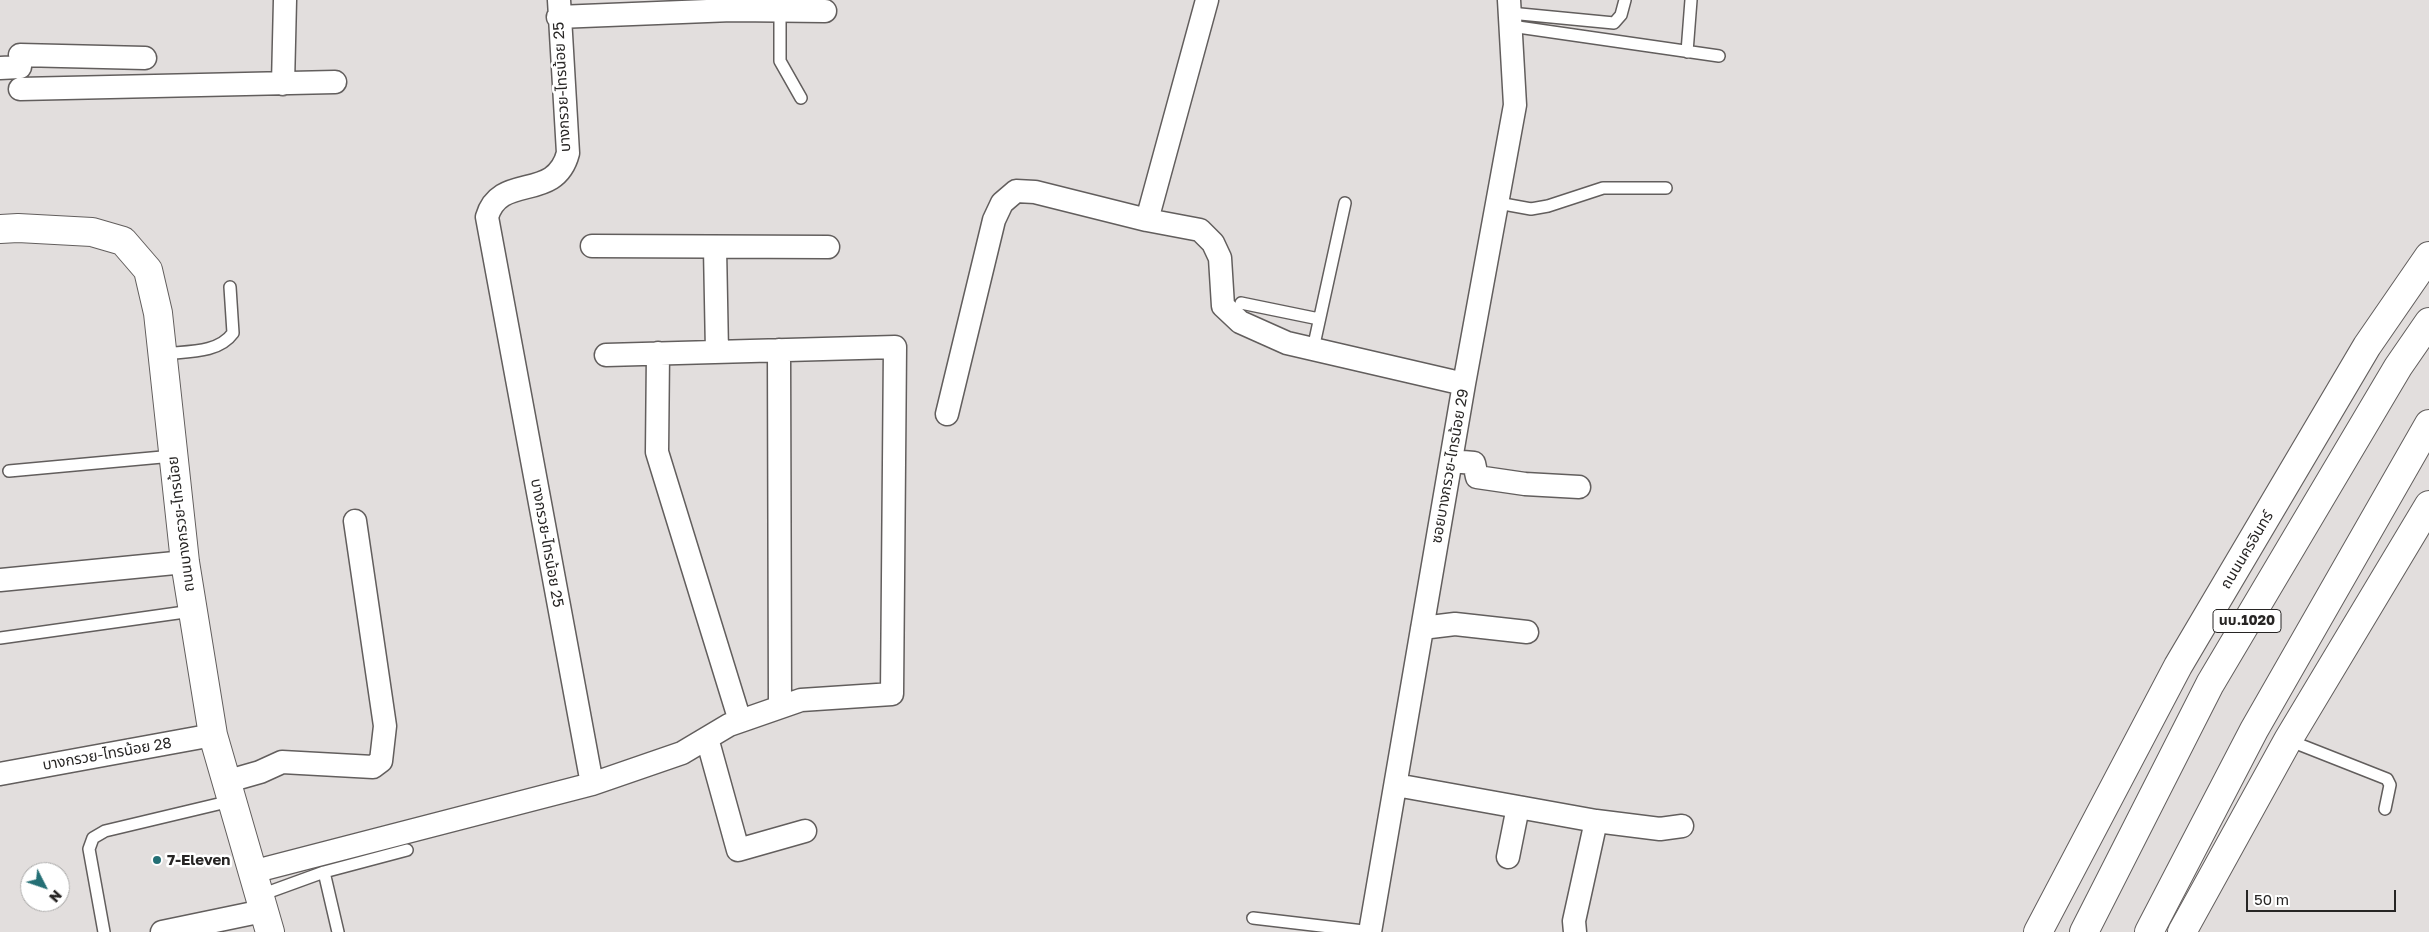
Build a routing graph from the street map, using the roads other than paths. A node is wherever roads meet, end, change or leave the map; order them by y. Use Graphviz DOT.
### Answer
graph roads {
  1 [pos="285,0"];
  2 [pos="1207,0"];
  3 [pos="1625,0"];
  4 [pos="1691,0"];
  5 [pos="559,9"];
  6 [pos="780,11"];
  7 [pos="825,11"];
  8 [pos="1510,13"];
  9 [pos="1687,52"];
  10 [pos="1719,56"];
  11 [pos="145,58"];
  12 [pos="15,70"];
  13 [pos="335,82"];
  14 [pos="283,84"];
  15 [pos="801,98"];
  16 [pos="1666,188"];
  17 [pos="1344,203"];
  18 [pos="1498,203"];
  19 [pos="1147,220"];
  20 [pos="0,229"];
  21 [pos="592,246"];
  22 [pos="715,248"];
  23 [pos="828,248"];
  24 [pos="2429,256"];
  25 [pos="230,287"];
  26 [pos="1241,303"];
  27 [pos="1319,318"];
  28 [pos="2429,322"];
  29 [pos="1313,349"];
  30 [pos="779,350"];
  31 [pos="717,352"];
  32 [pos="658,353"];
  33 [pos="162,354"];
  34 [pos="606,355"];
  35 [pos="1464,384"];
  36 [pos="947,414"];
  37 [pos="2429,424"];
  38 [pos="173,456"];
  39 [pos="1451,462"];
  40 [pos="9,472"];
  41 [pos="1579,487"];
  42 [pos="2429,505"];
  43 [pos="355,521"];
  44 [pos="185,562"];
  45 [pos="0,580"];
  46 [pos="192,611"];
  47 [pos="1422,628"];
  48 [pos="1527,632"];
  49 [pos="0,638"];
  50 [pos="780,707"];
  51 [pos="740,721"];
  52 [pos="213,735"];
  53 [pos="707,738"];
  54 [pos="2288,740"];
  55 [pos="0,774"];
  56 [pos="592,784"];
  57 [pos="1396,785"];
  58 [pos="228,792"];
  59 [pos="1518,807"];
  60 [pos="2385,809"];
  61 [pos="1596,821"];
  62 [pos="1682,826"];
  63 [pos="805,830"];
  64 [pos="407,850"];
  65 [pos="1508,857"];
  66 [pos="324,872"];
  67 [pos="262,912"];
  68 [pos="1253,918"];
  69 [pos="104,932"];
  70 [pos="162,932"];
  71 [pos="338,932"];
  72 [pos="1370,932"];
  73 [pos="1575,932"];
  74 [pos="2038,932"];
  75 [pos="2084,932"];
  76 [pos="2149,932"];
  77 [pos="2182,932"];
  1 -- 14 [label="street"];
  2 -- 19 [label="street"];
  3 -- 8 [label="lane"];
  4 -- 9 [label="lane"];
  5 -- 6 [label="street"];
  5 -- 56 [label="street, บางกรวย-ไทรน้อย 25"];
  6 -- 7 [label="street"];
  6 -- 15 [label="lane"];
  8 -- 9 [label="lane"];
  8 -- 18 [label="street, ซอยบางกรวย-ไทรน้อย 29"];
  9 -- 10 [label="lane"];
  11 -- 12 [label="street"];
  12 -- 14 [label="street"];
  13 -- 14 [label="street"];
  16 -- 18 [label="lane"];
  17 -- 27 [label="lane"];
  18 -- 35 [label="street, ซอยบางกรวย-ไทรน้อย 29"];
  19 -- 29 [label="street"];
  19 -- 36 [label="street"];
  20 -- 33 [label="main road, ถนนบางกรวย-ไทรน้อย"];
  21 -- 22 [label="street"];
  22 -- 23 [label="street"];
  22 -- 31 [label="street"];
  24 -- 74 [label="main road, ถนนนครอินทร์ / นบ.1020"];
  25 -- 33 [label="lane"];
  26 -- 27 [label="lane"];
  27 -- 29 [label="lane"];
  28 -- 75 [label="main road, นบ.1020"];
  29 -- 35 [label="street"];
  30 -- 31 [label="street"];
  30 -- 50 [label="street"];
  30 -- 50 [label="street"];
  31 -- 32 [label="street"];
  32 -- 34 [label="street"];
  32 -- 51 [label="street"];
  33 -- 38 [label="main road, ถนนบางกรวย-ไทรน้อย"];
  35 -- 39 [label="street, ซอยบางกรวย-ไทรน้อย 29"];
  37 -- 76 [label="main road"];
  38 -- 40 [label="lane"];
  38 -- 44 [label="main road, ถนนบางกรวย-ไทรน้อย"];
  39 -- 41 [label="street"];
  39 -- 47 [label="street, ซอยบางกรวย-ไทรน้อย 29"];
  42 -- 54 [label="main road"];
  43 -- 58 [label="street"];
  44 -- 45 [label="street"];
  44 -- 46 [label="main road, ถนนบางกรวย-ไทรน้อย"];
  46 -- 49 [label="lane"];
  46 -- 52 [label="main road, ถนนบางกรวย-ไทรน้อย"];
  47 -- 48 [label="street"];
  47 -- 57 [label="street, ซอยบางกรวย-ไทรน้อย 29"];
  50 -- 51 [label="street"];
  51 -- 53 [label="street"];
  52 -- 55 [label="street, บางกรวย-ไทรน้อย 28"];
  52 -- 58 [label="main road, ถนนบางกรวย-ไทรน้อย"];
  53 -- 56 [label="street"];
  53 -- 63 [label="street"];
  54 -- 60 [label="lane"];
  54 -- 77 [label="main road"];
  56 -- 67 [label="street"];
  57 -- 59 [label="street"];
  57 -- 72 [label="street, ซอยบางกรวย-ไทรน้อย 29"];
  58 -- 67 [label="main road, ถนนบางกรวย-ไทรน้อย"];
  58 -- 69 [label="lane"];
  59 -- 61 [label="street"];
  59 -- 65 [label="street"];
  61 -- 62 [label="street"];
  61 -- 73 [label="street"];
  64 -- 66 [label="lane"];
  66 -- 67 [label="lane"];
  66 -- 71 [label="lane"];
  67 -- 70 [label="street"];
  68 -- 72 [label="lane"];
}
